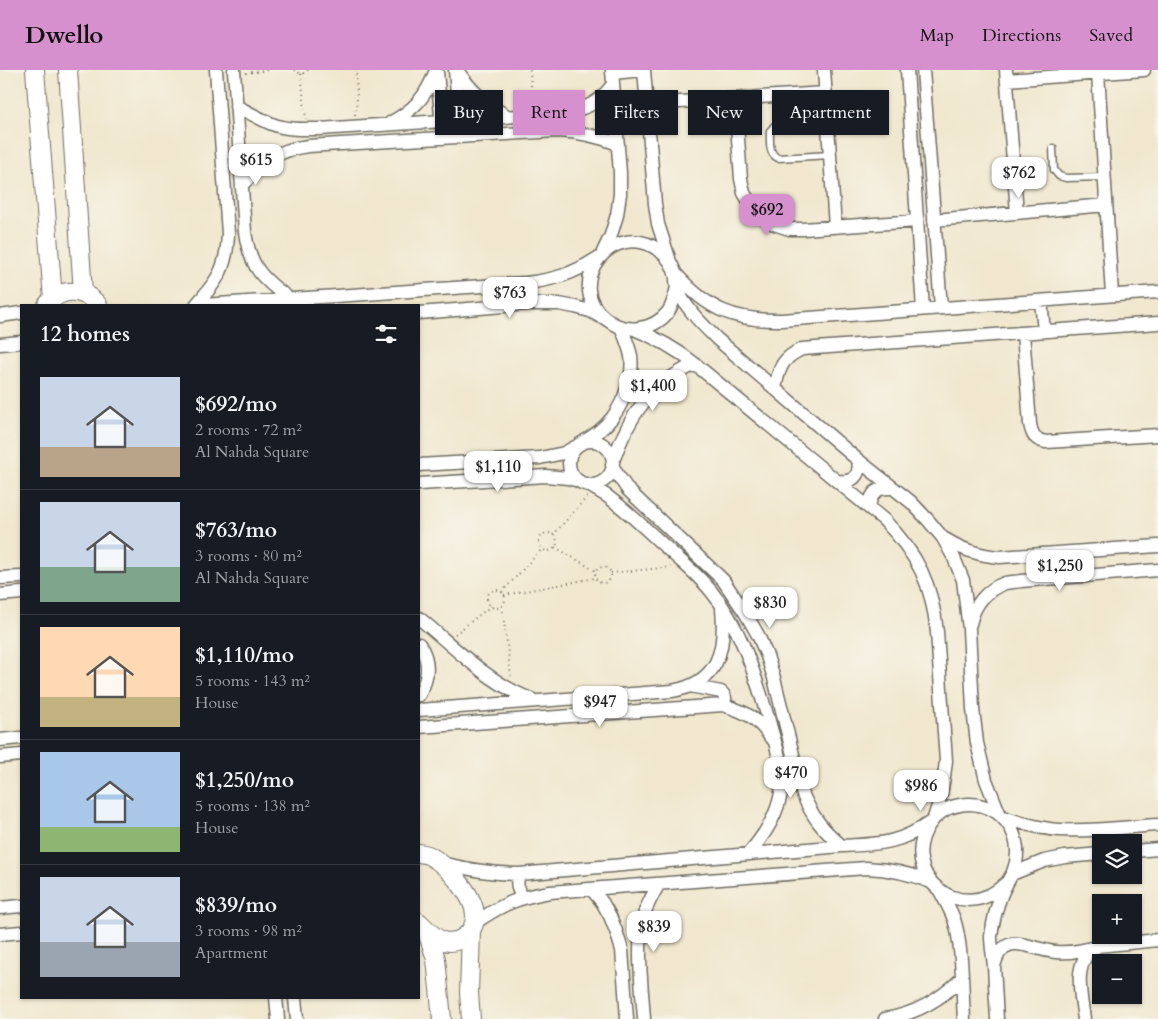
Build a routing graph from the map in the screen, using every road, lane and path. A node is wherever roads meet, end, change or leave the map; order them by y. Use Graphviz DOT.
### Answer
graph roads {
  1 [pos="35,70"];
  2 [pos="68,70"];
  3 [pos="216,70"];
  4 [pos="268,70"];
  5 [pos="294,70"];
  6 [pos="308,70"];
  7 [pos="356,70"];
  8 [pos="437,70"];
  9 [pos="456,70"];
  10 [pos="530,70"];
  11 [pos="644,70"];
  12 [pos="824,70"];
  13 [pos="907,70"];
  14 [pos="923,70"];
  15 [pos="1144,70"];
  16 [pos="234,72"];
  17 [pos="1098,73"];
  18 [pos="301,74"];
  19 [pos="1007,75"];
  20 [pos="612,76"];
  21 [pos="439,90"];
  22 [pos="457,90"];
  23 [pos="531,90"];
  24 [pos="646,90"];
  25 [pos="825,90"];
  26 [pos="236,106"];
  27 [pos="585,108"];
  28 [pos="503,116"];
  29 [pos="507,116"];
  30 [pos="513,116"];
  31 [pos="435,121"];
  32 [pos="388,125"];
  33 [pos="353,127"];
  34 [pos="772,128"];
  35 [pos="303,129"];
  36 [pos="443,135"];
  37 [pos="649,135"];
  38 [pos="738,135"];
  39 [pos="829,135"];
  40 [pos="460,137"];
  41 [pos="443,138"];
  42 [pos="618,144"];
  43 [pos="299,147"];
  44 [pos="1052,148"];
  45 [pos="830,155"];
  46 [pos="1104,177"];
  47 [pos="242,185"];
  48 [pos="1106,205"];
  49 [pos="1017,213"];
  50 [pos="934,220"];
  51 [pos="917,221"];
  52 [pos="835,227"];
  53 [pos="247,245"];
  54 [pos="228,246"];
  55 [pos="600,256"];
  56 [pos="674,275"];
  57 [pos="526,284"];
  58 [pos="1158,292"];
  59 [pos="83,293"];
  60 [pos="1112,295"];
  61 [pos="290,299"];
  62 [pos="1041,300"];
  63 [pos="50,302"];
  64 [pos="97,304"];
  65 [pos="197,304"];
  66 [pos="218,304"];
  67 [pos="527,304"];
  68 [pos="941,308"];
  69 [pos="923,309"];
  70 [pos="20,312"];
  71 [pos="420,313"];
  72 [pos="0,316"];
  73 [pos="604,318"];
  74 [pos="1158,323"];
  75 [pos="627,328"];
  76 [pos="1044,331"];
  77 [pos="1023,332"];
  78 [pos="20,342"];
  79 [pos="0,344"];
  80 [pos="695,364"];
  81 [pos="775,388"];
  82 [pos="1158,435"];
  83 [pos="579,445"];
  84 [pos="858,460"];
  85 [pos="612,463"];
  86 [pos="420,465"];
  87 [pos="837,481"];
  88 [pos="420,484"];
  89 [pos="587,485"];
  90 [pos="893,488"];
  91 [pos="869,508"];
  92 [pos="553,535"];
  93 [pos="943,538"];
  94 [pos="1158,546"];
  95 [pos="555,547"];
  96 [pos="542,549"];
  97 [pos="686,566"];
  98 [pos="596,570"];
  99 [pos="1158,570"];
  100 [pos="611,573"];
  101 [pos="20,577"];
  102 [pos="0,578"];
  103 [pos="595,578"];
  104 [pos="502,592"];
  105 [pos="20,593"];
  106 [pos="0,595"];
  107 [pos="504,595"];
  108 [pos="721,604"];
  109 [pos="491,606"];
  110 [pos="502,606"];
  111 [pos="420,619"];
  112 [pos="968,629"];
  113 [pos="446,641"];
  114 [pos="420,646"];
  115 [pos="690,686"];
  116 [pos="512,691"];
  117 [pos="420,693"];
  118 [pos="536,701"];
  119 [pos="723,706"];
  120 [pos="420,710"];
  121 [pos="420,727"];
  122 [pos="20,738"];
  123 [pos="0,740"];
  124 [pos="776,746"];
  125 [pos="20,755"];
  126 [pos="0,757"];
  127 [pos="782,780"];
  128 [pos="798,780"];
  129 [pos="1001,816"];
  130 [pos="933,820"];
  131 [pos="1158,825"];
  132 [pos="845,846"];
  133 [pos="1158,849"];
  134 [pos="1142,850"];
  135 [pos="426,854"];
  136 [pos="748,854"];
  137 [pos="1092,855"];
  138 [pos="850,868"];
  139 [pos="519,874"];
  140 [pos="1009,878"];
  141 [pos="659,884"];
  142 [pos="935,886"];
  143 [pos="592,890"];
  144 [pos="523,898"];
  145 [pos="20,906"];
  146 [pos="0,908"];
  147 [pos="422,926"];
  148 [pos="473,927"];
  149 [pos="20,932"];
  150 [pos="0,934"];
  151 [pos="1158,940"];
  152 [pos="1098,946"];
  153 [pos="622,950"];
  154 [pos="640,950"];
  155 [pos="994,968"];
  156 [pos="961,979"];
  157 [pos="469,993"];
  158 [pos="441,995"];
  159 [pos="276,999"];
  160 [pos="295,999"];
  161 [pos="278,1019"];
  162 [pos="296,1019"];
  163 [pos="442,1019"];
  164 [pos="471,1019"];
  165 [pos="627,1019"];
  166 [pos="644,1019"];
  167 [pos="885,1019"];
  168 [pos="964,1019"];
  169 [pos="997,1019"];
  170 [pos="1084,1019"];
  1 -- 63 [label="street"];
  2 -- 59 [label="street"];
  3 -- 54 [label="street"];
  4 -- 16 [label="path"];
  5 -- 18 [label="path"];
  6 -- 18 [label="path"];
  7 -- 33 [label="path"];
  8 -- 21 [label="street"];
  8 -- 32 [label="street"];
  9 -- 22 [label="street"];
  9 -- 29 [label="street"];
  10 -- 23 [label="path"];
  11 -- 20 [label="street"];
  11 -- 24 [label="street"];
  12 -- 25 [label="street"];
  13 -- 51 [label="street"];
  14 -- 50 [label="street"];
  15 -- 17 [label="street"];
  16 -- 26 [label="street"];
  17 -- 19 [label="street"];
  17 -- 46 [label="street"];
  18 -- 35 [label="path"];
  19 -- 49 [label="street"];
  20 -- 27 [label="street"];
  20 -- 42 [label="street"];
  26 -- 35 [label="street"];
  26 -- 47 [label="street"];
  28 -- 29 [label="street"];
  29 -- 30 [label="street"];
  31 -- 32 [label="street"];
  32 -- 33 [label="street"];
  33 -- 35 [label="street"];
  34 -- 45 [label="lane"];
  35 -- 43 [label="street"];
  36 -- 41 [label="street"];
  37 -- 56 [label="street"];
  38 -- 52 [label="street"];
  39 -- 45 [label="street"];
  40 -- 41 [label="street"];
  40 -- 42 [label="street"];
  41 -- 43 [label="street"];
  42 -- 55 [label="street"];
  43 -- 47 [label="street"];
  44 -- 46 [label="lane"];
  45 -- 52 [label="street"];
  46 -- 48 [label="street"];
  47 -- 53 [label="street"];
  48 -- 49 [label="street"];
  48 -- 60 [label="street"];
  49 -- 50 [label="street"];
  50 -- 68 [label="street"];
  51 -- 52 [label="street"];
  51 -- 69 [label="street"];
  53 -- 54 [label="street"];
  53 -- 61 [label="street"];
  54 -- 65 [label="street"];
  55 -- 56 [label="street"];
  55 -- 57 [label="street"];
  55 -- 73 [label="street"];
  56 -- 69 [label="street"];
  56 -- 75 [label="street"];
  56 -- 81 [label="street"];
  57 -- 61 [label="street"];
  57 -- 67 [label="street"];
  58 -- 60 [label="street"];
  59 -- 63 [label="street"];
  59 -- 64 [label="street"];
  60 -- 62 [label="street"];
  61 -- 66 [label="street"];
  62 -- 68 [label="street"];
  62 -- 76 [label="street"];
  67 -- 71 [label="street"];
  67 -- 73 [label="street"];
  68 -- 69 [label="street"];
  70 -- 72 [label="street"];
  73 -- 75 [label="street"];
  74 -- 76 [label="street"];
  75 -- 80 [label="street"];
  75 -- 83 [label="street"];
  76 -- 77 [label="street"];
  77 -- 81 [label="street"];
  77 -- 82 [label="street"];
  78 -- 79 [label="street"];
  80 -- 85 [label="street"];
  80 -- 87 [label="street"];
  81 -- 84 [label="street"];
  83 -- 85 [label="street"];
  83 -- 86 [label="street"];
  83 -- 89 [label="street"];
  84 -- 87 [label="street"];
  84 -- 90 [label="street"];
  85 -- 89 [label="street"];
  85 -- 128 [label="street"];
  87 -- 91 [label="street"];
  88 -- 89 [label="street"];
  89 -- 92 [label="path"];
  89 -- 97 [label="street"];
  90 -- 91 [label="street"];
  90 -- 93 [label="street"];
  91 -- 130 [label="street"];
  92 -- 95 [label="path"];
  92 -- 96 [label="path"];
  93 -- 94 [label="street"];
  93 -- 112 [label="street"];
  95 -- 96 [label="path"];
  95 -- 98 [label="path"];
  96 -- 104 [label="path"];
  97 -- 100 [label="path"];
  97 -- 108 [label="street"];
  98 -- 100 [label="path"];
  98 -- 103 [label="path"];
  99 -- 112 [label="street"];
  100 -- 103 [label="path"];
  101 -- 102 [label="street"];
  103 -- 107 [label="path"];
  104 -- 107 [label="path"];
  104 -- 109 [label="path"];
  105 -- 106 [label="street"];
  107 -- 110 [label="path"];
  108 -- 115 [label="street"];
  108 -- 124 [label="street"];
  109 -- 110 [label="path"];
  109 -- 113 [label="path"];
  110 -- 116 [label="path"];
  111 -- 113 [label="street"];
  112 -- 129 [label="street"];
  113 -- 116 [label="street"];
  114 -- 117 [label="street"];
  115 -- 118 [label="street"];
  115 -- 119 [label="street"];
  116 -- 118 [label="street"];
  118 -- 120 [label="street"];
  119 -- 121 [label="street"];
  119 -- 124 [label="street"];
  122 -- 123 [label="street"];
  124 -- 127 [label="street"];
  125 -- 126 [label="street"];
  127 -- 128 [label="street"];
  127 -- 136 [label="street"];
  128 -- 132 [label="street"];
  129 -- 130 [label="street"];
  129 -- 131 [label="street"];
  129 -- 140 [label="street"];
  130 -- 132 [label="street"];
  130 -- 142 [label="street"];
  132 -- 136 [label="street"];
  132 -- 138 [label="street"];
  133 -- 134 [label="street"];
  135 -- 139 [label="street"];
  135 -- 148 [label="street"];
  136 -- 139 [label="street"];
  137 -- 140 [label="street"];
  138 -- 141 [label="street"];
  138 -- 142 [label="street"];
  139 -- 144 [label="street"];
  140 -- 142 [label="street"];
  140 -- 155 [label="street"];
  141 -- 143 [label="street"];
  141 -- 154 [label="street"];
  142 -- 156 [label="street"];
  143 -- 144 [label="street"];
  143 -- 153 [label="street"];
  144 -- 148 [label="street"];
  145 -- 146 [label="street"];
  147 -- 148 [label="street"];
  147 -- 158 [label="street"];
  148 -- 157 [label="street"];
  149 -- 150 [label="street"];
  151 -- 152 [label="street"];
  152 -- 155 [label="street"];
  152 -- 170 [label="street"];
  153 -- 154 [label="street"];
  153 -- 165 [label="street"];
  154 -- 166 [label="street"];
  155 -- 169 [label="street"];
  156 -- 167 [label="street"];
  156 -- 168 [label="street"];
  157 -- 158 [label="street"];
  157 -- 164 [label="street"];
  158 -- 163 [label="street"];
  159 -- 161 [label="street"];
  160 -- 162 [label="street"];
}
